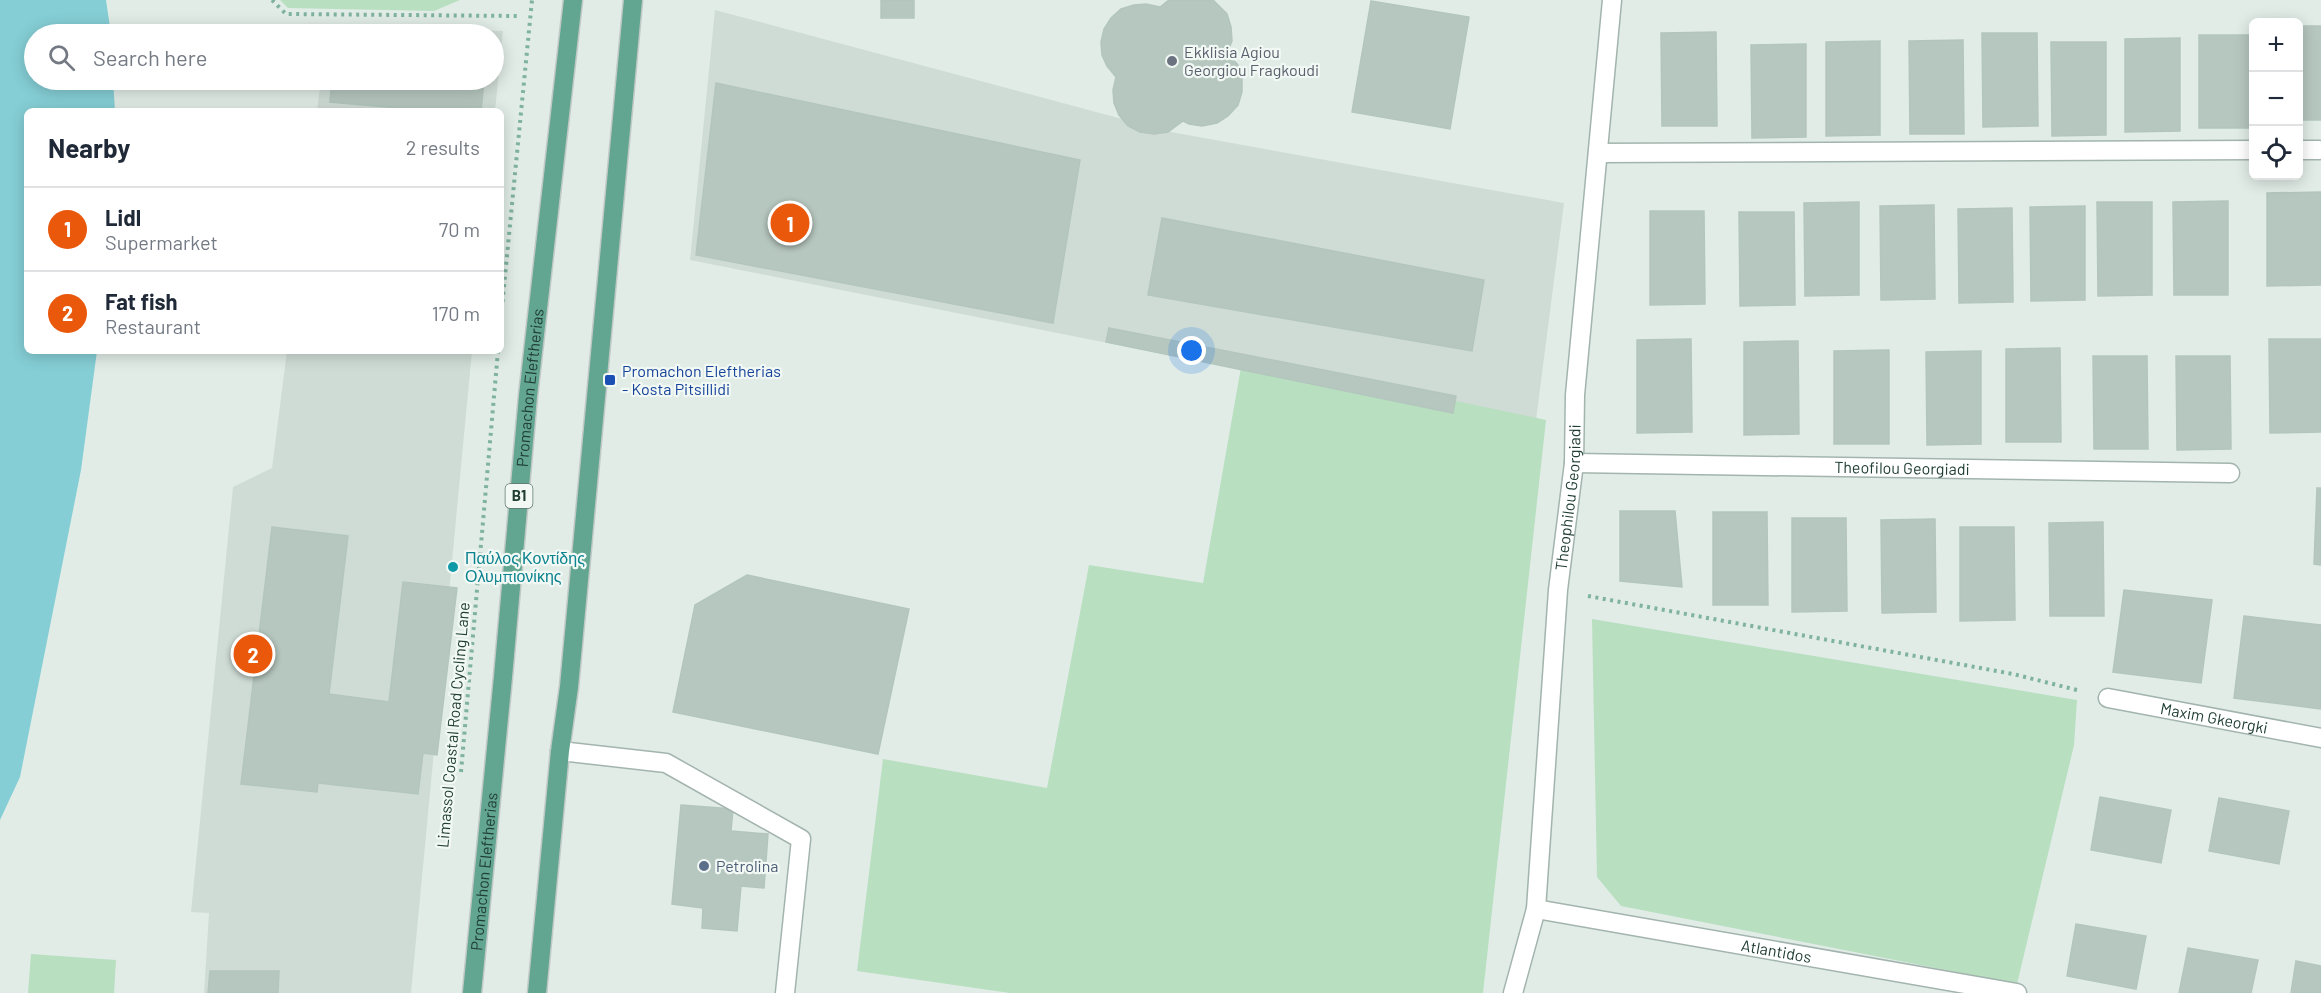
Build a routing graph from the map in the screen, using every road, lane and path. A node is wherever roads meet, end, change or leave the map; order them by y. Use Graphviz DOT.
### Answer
graph roads {
  1 [pos="272,0"];
  2 [pos="532,0"];
  3 [pos="573,0"];
  4 [pos="633,0"];
  5 [pos="1612,0"];
  6 [pos="518,16"];
  7 [pos="2249,150"];
  8 [pos="2303,150"];
  9 [pos="2319,150"];
  10 [pos="1598,153"];
  11 [pos="504,286"];
  12 [pos="498,354"];
  13 [pos="1574,463"];
  14 [pos="2230,473"];
  15 [pos="1558,590"];
  16 [pos="2108,698"];
  17 [pos="2321,738"];
  18 [pos="560,751"];
  19 [pos="460,781"];
  20 [pos="1536,909"];
  21 [pos="472,993"];
  22 [pos="537,993"];
  23 [pos="785,993"];
  24 [pos="1513,993"];
  25 [pos="2017,993"];
  1 -- 6 [label="path"];
  2 -- 11 [label="path"];
  3 -- 21 [label="main road, Promachon Eleftherias / B1"];
  4 -- 18 [label="main road"];
  5 -- 10 [label="street, Theophilou Georgiadi"];
  7 -- 10 [label="street"];
  8 -- 9 [label="street"];
  10 -- 13 [label="street, Theophilou Georgiadi"];
  12 -- 19 [label="path, Limassol Coastal Road Cycling Lane"];
  13 -- 14 [label="street, Theofilou Georgiadi"];
  13 -- 15 [label="street, Theophilou Georgiadi"];
  15 -- 16 [label="path"];
  15 -- 20 [label="street, Theophilou Georgiadi"];
  16 -- 17 [label="street, Maxim Gkeorgki"];
  18 -- 22 [label="main road"];
  18 -- 23 [label="street"];
  20 -- 24 [label="street, Theophilou Georgiadi"];
  20 -- 25 [label="street, Atlantidos"];
}
